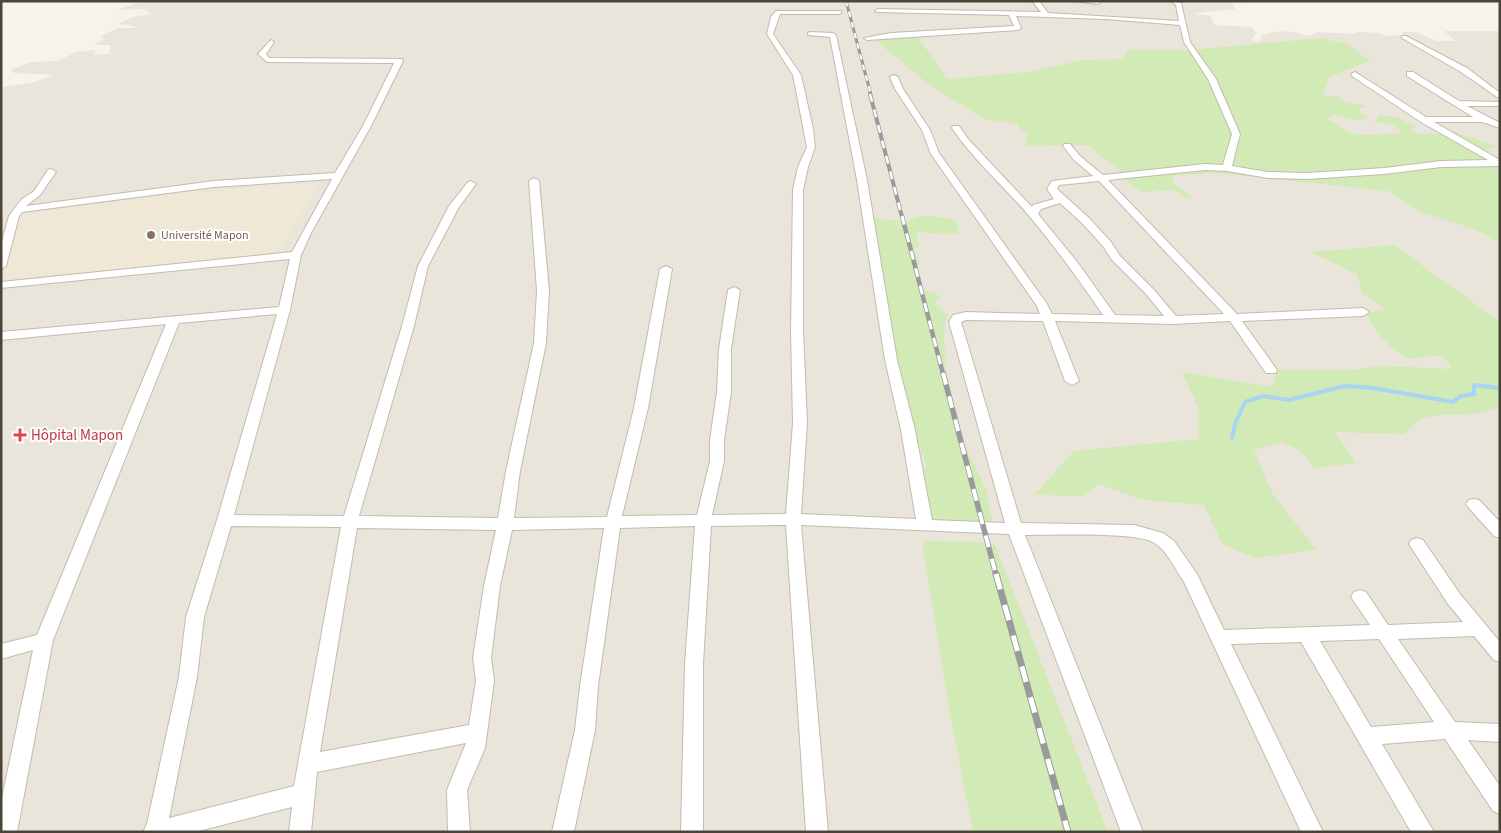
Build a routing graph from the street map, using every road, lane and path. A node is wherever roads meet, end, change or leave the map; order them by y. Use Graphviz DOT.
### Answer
graph roads {
  1 [pos="1035,1"];
  2 [pos="1076,1"];
  3 [pos="1174,1"];
  4 [pos="1098,2"];
  5 [pos="779,7"];
  6 [pos="840,12"];
  7 [pos="878,12"];
  8 [pos="1012,14"];
  9 [pos="1047,15"];
  10 [pos="950,22"];
  11 [pos="1182,23"];
  12 [pos="810,34"];
  13 [pos="1404,37"];
  14 [pos="867,38"];
  15 [pos="272,42"];
  16 [pos="1355,74"];
  17 [pos="1410,74"];
  18 [pos="894,77"];
  19 [pos="1500,97"];
  20 [pos="1457,103"];
  21 [pos="1500,104"];
  22 [pos="1483,119"];
  23 [pos="1424,120"];
  24 [pos="1500,126"];
  25 [pos="956,128"];
  26 [pos="1067,146"];
  27 [pos="1500,163"];
  28 [pos="1227,168"];
  29 [pos="51,172"];
  30 [pos="338,176"];
  31 [pos="1101,178"];
  32 [pos="534,181"];
  33 [pos="471,184"];
  34 [pos="1061,200"];
  35 [pos="17,210"];
  36 [pos="1033,214"];
  37 [pos="296,255"];
  38 [pos="1,266"];
  39 [pos="666,269"];
  40 [pos="1,285"];
  41 [pos="734,290"];
  42 [pos="284,310"];
  43 [pos="1363,312"];
  44 [pos="1048,317"];
  45 [pos="1234,318"];
  46 [pos="1112,319"];
  47 [pos="174,320"];
  48 [pos="1173,320"];
  49 [pos="1,336"];
  50 [pos="1271,370"];
  51 [pos="1072,381"];
  52 [pos="1474,504"];
  53 [pos="793,519"];
  54 [pos="225,520"];
  55 [pos="704,521"];
  56 [pos="350,522"];
  57 [pos="613,522"];
  58 [pos="505,524"];
  59 [pos="925,525"];
  60 [pos="1015,529"];
  61 [pos="1500,532"];
  62 [pos="1418,544"];
  63 [pos="1360,597"];
  64 [pos="1480,629"];
  65 [pos="1384,632"];
  66 [pos="1306,634"];
  67 [pos="1219,637"];
  68 [pos="44,640"];
  69 [pos="1,652"];
  70 [pos="1500,655"];
  71 [pos="1450,730"];
  72 [pos="477,732"];
  73 [pos="1500,733"];
  74 [pos="1367,736"];
  75 [pos="308,764"];
  76 [pos="304,794"];
  77 [pos="1500,804"];
  78 [pos="6,832"];
  79 [pos="156,832"];
  80 [pos="300,832"];
  81 [pos="459,832"];
  82 [pos="563,832"];
  83 [pos="692,832"];
  84 [pos="817,832"];
  85 [pos="1132,832"];
  86 [pos="1312,832"];
  87 [pos="1423,832"];
  1 -- 9 [label="street"];
  2 -- 4 [label="street"];
  3 -- 11 [label="street"];
  5 -- 6 [label="street"];
  5 -- 53 [label="street"];
  7 -- 10 [label="street"];
  8 -- 9 [label="street"];
  8 -- 10 [label="street"];
  8 -- 10 [label="street"];
  9 -- 11 [label="street"];
  10 -- 14 [label="street"];
  11 -- 28 [label="street"];
  12 -- 59 [label="street"];
  13 -- 19 [label="street"];
  15 -- 30 [label="street"];
  16 -- 23 [label="street"];
  17 -- 20 [label="street"];
  18 -- 44 [label="street"];
  20 -- 21 [label="street"];
  20 -- 22 [label="street"];
  22 -- 23 [label="street"];
  22 -- 24 [label="street"];
  23 -- 27 [label="street"];
  25 -- 36 [label="street"];
  26 -- 31 [label="street"];
  27 -- 28 [label="street"];
  28 -- 31 [label="street"];
  29 -- 35 [label="street"];
  30 -- 35 [label="street"];
  30 -- 37 [label="street"];
  31 -- 34 [label="street"];
  31 -- 45 [label="street"];
  32 -- 58 [label="street"];
  33 -- 56 [label="street"];
  34 -- 36 [label="street"];
  34 -- 48 [label="street"];
  35 -- 38 [label="street"];
  36 -- 46 [label="street"];
  37 -- 40 [label="street"];
  37 -- 42 [label="street"];
  39 -- 57 [label="street"];
  41 -- 55 [label="street"];
  42 -- 47 [label="street"];
  42 -- 54 [label="street"];
  43 -- 45 [label="street"];
  44 -- 46 [label="street"];
  44 -- 51 [label="street"];
  44 -- 60 [label="street"];
  45 -- 48 [label="street"];
  45 -- 50 [label="street"];
  46 -- 48 [label="street"];
  47 -- 49 [label="street"];
  47 -- 68 [label="street"];
  52 -- 61 [label="street"];
  53 -- 55 [label="street"];
  53 -- 59 [label="street"];
  53 -- 84 [label="street"];
  54 -- 56 [label="street"];
  54 -- 79 [label="street"];
  55 -- 57 [label="street"];
  55 -- 83 [label="street"];
  56 -- 58 [label="street"];
  56 -- 75 [label="street"];
  57 -- 58 [label="street"];
  57 -- 82 [label="street"];
  58 -- 72 [label="street"];
  59 -- 60 [label="street"];
  60 -- 67 [label="street"];
  60 -- 85 [label="street"];
  62 -- 64 [label="street"];
  63 -- 65 [label="street"];
  64 -- 65 [label="street"];
  64 -- 70 [label="street"];
  65 -- 66 [label="street"];
  65 -- 71 [label="street"];
  66 -- 67 [label="street"];
  66 -- 74 [label="street"];
  67 -- 86 [label="street"];
  68 -- 69 [label="street"];
  68 -- 78 [label="street"];
  71 -- 73 [label="street"];
  71 -- 74 [label="street"];
  71 -- 77 [label="street"];
  72 -- 75 [label="street"];
  72 -- 81 [label="street"];
  74 -- 87 [label="street"];
  75 -- 76 [label="street"];
  76 -- 79 [label="street"];
  76 -- 80 [label="street"];
}
